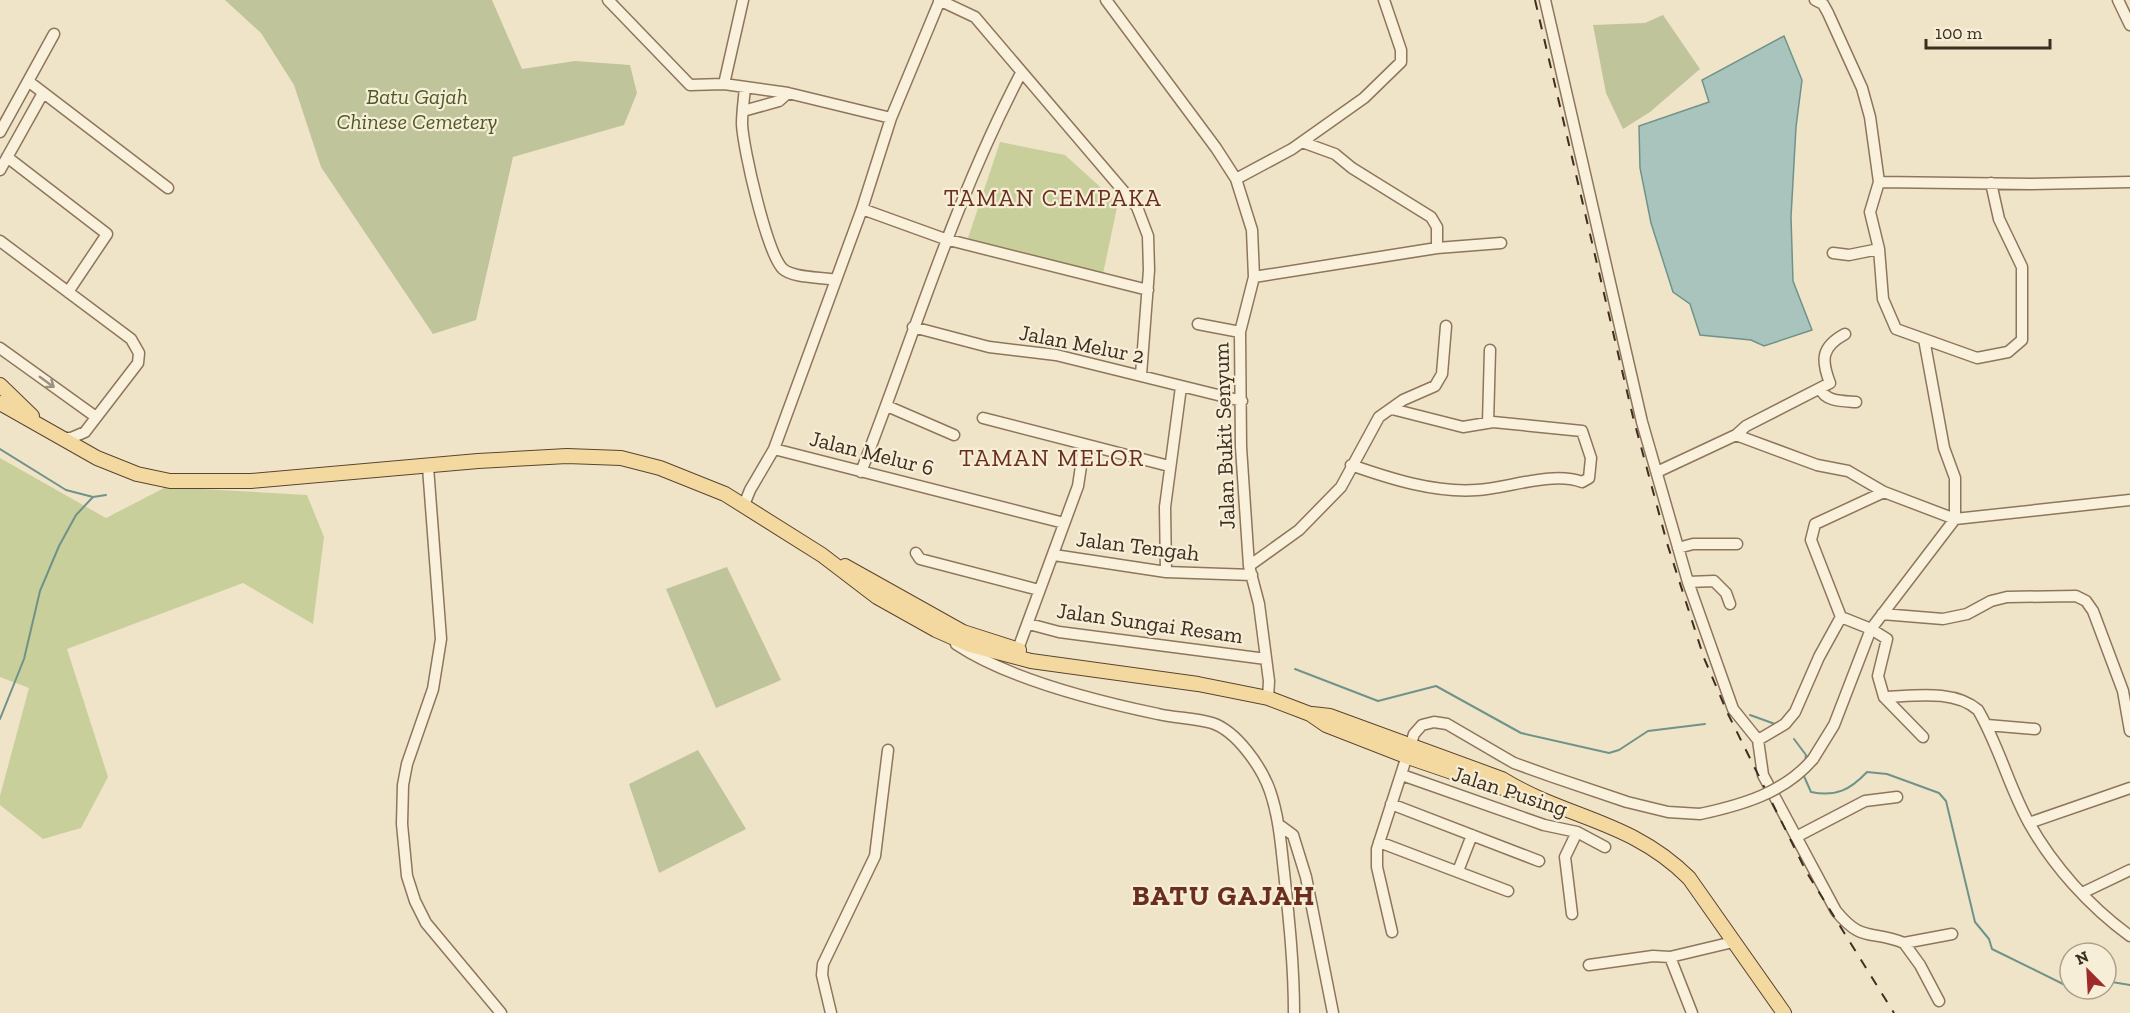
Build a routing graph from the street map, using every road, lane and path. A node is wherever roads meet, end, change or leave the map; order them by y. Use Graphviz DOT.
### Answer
graph roads {
  1 [pos="608,0"];
  2 [pos="743,0"];
  3 [pos="940,0"];
  4 [pos="1106,0"];
  5 [pos="1384,0"];
  6 [pos="1545,0"];
  7 [pos="1815,0"];
  8 [pos="2118,0"];
  9 [pos="2130,25"];
  10 [pos="54,34"];
  11 [pos="1021,73"];
  12 [pos="28,81"];
  13 [pos="724,84"];
  14 [pos="745,87"];
  15 [pos="43,93"];
  16 [pos="788,93"];
  17 [pos="743,111"];
  18 [pos="891,118"];
  19 [pos="0,132"];
  20 [pos="1302,142"];
  21 [pos="7,158"];
  22 [pos="0,170"];
  23 [pos="1236,179"];
  24 [pos="1879,182"];
  25 [pos="2130,182"];
  26 [pos="1991,183"];
  27 [pos="168,188"];
  28 [pos="862,209"];
  29 [pos="945,239"];
  30 [pos="0,241"];
  31 [pos="1501,243"];
  32 [pos="1437,248"];
  33 [pos="1879,249"];
  34 [pos="1833,253"];
  35 [pos="1254,277"];
  36 [pos="836,280"];
  37 [pos="1148,290"];
  38 [pos="68,292"];
  39 [pos="1198,324"];
  40 [pos="1446,326"];
  41 [pos="913,327"];
  42 [pos="1240,332"];
  43 [pos="1845,334"];
  44 [pos="1924,339"];
  45 [pos="0,348"];
  46 [pos="1490,350"];
  47 [pos="1141,375"];
  48 [pos="0,386"];
  49 [pos="1181,387"];
  50 [pos="1820,388"];
  51 [pos="1242,401"];
  52 [pos="1856,402"];
  53 [pos="0,403"];
  54 [pos="887,406"];
  55 [pos="1392,409"];
  56 [pos="96,417"];
  57 [pos="983,418"];
  58 [pos="37,422"];
  59 [pos="1488,423"];
  60 [pos="86,432"];
  61 [pos="954,435"];
  62 [pos="1736,435"];
  63 [pos="62,438"];
  64 [pos="1084,446"];
  65 [pos="771,453"];
  66 [pos="91,454"];
  67 [pos="1351,465"];
  68 [pos="1169,466"];
  69 [pos="428,467"];
  70 [pos="861,472"];
  71 [pos="1658,472"];
  72 [pos="1884,492"];
  73 [pos="2130,500"];
  74 [pos="744,505"];
  75 [pos="1954,519"];
  76 [pos="1064,523"];
  77 [pos="1737,544"];
  78 [pos="1678,548"];
  79 [pos="916,553"];
  80 [pos="822,555"];
  81 [pos="1054,555"];
  82 [pos="1251,570"];
  83 [pos="1166,572"];
  84 [pos="1688,582"];
  85 [pos="1039,590"];
  86 [pos="1730,604"];
  87 [pos="1882,614"];
  88 [pos="1841,617"];
  89 [pos="1029,624"];
  90 [pos="1871,629"];
  91 [pos="936,630"];
  92 [pos="966,638"];
  93 [pos="1018,649"];
  94 [pos="1266,659"];
  95 [pos="983,660"];
  96 [pos="1055,662"];
  97 [pos="1884,697"];
  98 [pos="1268,698"];
  99 [pos="1987,725"];
  100 [pos="2035,729"];
  101 [pos="2130,731"];
  102 [pos="1923,738"];
  103 [pos="1758,740"];
  104 [pos="888,750"];
  105 [pos="1410,751"];
  106 [pos="1402,775"];
  107 [pos="2130,788"];
  108 [pos="1897,797"];
  109 [pos="1392,804"];
  110 [pos="2029,823"];
  111 [pos="1278,824"];
  112 [pos="1577,832"];
  113 [pos="1472,835"];
  114 [pos="1796,837"];
  115 [pos="1379,842"];
  116 [pos="1605,847"];
  117 [pos="1539,861"];
  118 [pos="2130,870"];
  119 [pos="1458,871"];
  120 [pos="1508,891"];
  121 [pos="2082,893"];
  122 [pos="1572,914"];
  123 [pos="1392,932"];
  124 [pos="1952,934"];
  125 [pos="2130,936"];
  126 [pos="1733,942"];
  127 [pos="1904,943"];
  128 [pos="1670,957"];
  129 [pos="1589,965"];
  130 [pos="1940,1001"];
  131 [pos="501,1013"];
  132 [pos="831,1013"];
  133 [pos="1294,1013"];
  134 [pos="1334,1013"];
  135 [pos="1692,1013"];
  136 [pos="1784,1013"];
  1 -- 13 [label="street"];
  2 -- 13 [label="street"];
  3 -- 11 [label="street"];
  3 -- 18 [label="street"];
  4 -- 23 [label="street, Jalan Bukit Senyum"];
  5 -- 20 [label="street"];
  6 -- 71 [label="street"];
  7 -- 24 [label="street"];
  8 -- 9 [label="street"];
  10 -- 12 [label="street"];
  11 -- 29 [label="street"];
  11 -- 37 [label="street"];
  12 -- 15 [label="street"];
  12 -- 19 [label="street"];
  13 -- 14 [label="street"];
  14 -- 16 [label="street"];
  14 -- 17 [label="street"];
  15 -- 21 [label="street"];
  15 -- 27 [label="street"];
  16 -- 17 [label="street"];
  16 -- 18 [label="street"];
  17 -- 36 [label="street"];
  18 -- 28 [label="street"];
  20 -- 23 [label="street"];
  20 -- 32 [label="street"];
  21 -- 22 [label="street"];
  21 -- 38 [label="street"];
  23 -- 35 [label="street, Jalan Bukit Senyum"];
  24 -- 26 [label="street"];
  24 -- 33 [label="street"];
  25 -- 26 [label="street"];
  26 -- 44 [label="street"];
  28 -- 29 [label="street"];
  28 -- 36 [label="street"];
  29 -- 37 [label="street"];
  29 -- 41 [label="street"];
  30 -- 38 [label="street"];
  31 -- 32 [label="street"];
  32 -- 35 [label="street"];
  33 -- 34 [label="street"];
  33 -- 44 [label="street"];
  35 -- 42 [label="street, Jalan Bukit Senyum"];
  36 -- 65 [label="street"];
  37 -- 47 [label="street"];
  38 -- 56 [label="street"];
  39 -- 42 [label="street"];
  40 -- 55 [label="street"];
  41 -- 47 [label="street, Jalan Melur 2"];
  41 -- 54 [label="street"];
  42 -- 51 [label="street, Jalan Bukit Senyum"];
  43 -- 50 [label="street"];
  44 -- 75 [label="street"];
  45 -- 56 [label="street, one-way"];
  46 -- 59 [label="street"];
  47 -- 49 [label="street, Jalan Melur 2"];
  48 -- 58 [label="main road"];
  49 -- 51 [label="street, Jalan Melur 2"];
  49 -- 68 [label="street"];
  50 -- 52 [label="street"];
  50 -- 62 [label="street"];
  51 -- 82 [label="street, Jalan Bukit Senyum"];
  53 -- 58 [label="main road"];
  54 -- 61 [label="street"];
  54 -- 70 [label="street"];
  55 -- 59 [label="street"];
  55 -- 67 [label="street"];
  56 -- 60 [label="street"];
  57 -- 64 [label="street"];
  58 -- 63 [label="main road"];
  59 -- 67 [label="street"];
  60 -- 63 [label="street"];
  60 -- 66 [label="street"];
  62 -- 71 [label="street"];
  62 -- 72 [label="street"];
  63 -- 66 [label="main road"];
  64 -- 68 [label="street"];
  64 -- 76 [label="street"];
  65 -- 70 [label="street, Jalan Melur 6"];
  65 -- 74 [label="street"];
  66 -- 69 [label="main road"];
  67 -- 82 [label="street"];
  68 -- 83 [label="street"];
  69 -- 74 [label="main road"];
  69 -- 131 [label="street"];
  70 -- 76 [label="street, Jalan Melur 6"];
  71 -- 78 [label="street"];
  72 -- 75 [label="street"];
  72 -- 88 [label="street"];
  73 -- 75 [label="street"];
  74 -- 80 [label="main road"];
  75 -- 87 [label="street"];
  76 -- 81 [label="street"];
  77 -- 78 [label="street"];
  78 -- 84 [label="street"];
  79 -- 85 [label="street"];
  80 -- 91 [label="main road"];
  80 -- 92 [label="main road"];
  81 -- 83 [label="street, Jalan Tengah"];
  81 -- 85 [label="street"];
  82 -- 83 [label="street, Jalan Tengah"];
  82 -- 94 [label="street, Jalan Bukit Senyum"];
  84 -- 86 [label="street"];
  84 -- 103 [label="street"];
  85 -- 89 [label="street"];
  87 -- 90 [label="street"];
  87 -- 101 [label="street"];
  88 -- 90 [label="street"];
  88 -- 103 [label="street"];
  89 -- 93 [label="street"];
  89 -- 94 [label="street, Jalan Sungai Resam"];
  90 -- 97 [label="street"];
  90 -- 105 [label="street, bridge"];
  91 -- 92 [label="main road"];
  91 -- 95 [label="street"];
  92 -- 93 [label="main road"];
  92 -- 95 [label="street"];
  92 -- 96 [label="main road"];
  93 -- 96 [label="main road"];
  94 -- 98 [label="street, Jalan Bukit Senyum"];
  95 -- 111 [label="street"];
  96 -- 98 [label="main road"];
  97 -- 99 [label="street"];
  97 -- 102 [label="street"];
  98 -- 105 [label="main road"];
  99 -- 100 [label="street"];
  99 -- 110 [label="street"];
  103 -- 114 [label="street"];
  104 -- 132 [label="street"];
  105 -- 106 [label="street"];
  105 -- 126 [label="main road"];
  106 -- 109 [label="street"];
  106 -- 112 [label="street, Jalan Pusing"];
  107 -- 110 [label="street"];
  108 -- 114 [label="street"];
  109 -- 113 [label="street"];
  109 -- 115 [label="street"];
  110 -- 121 [label="street"];
  111 -- 133 [label="street"];
  111 -- 134 [label="street"];
  112 -- 116 [label="street, Jalan Pusing"];
  112 -- 122 [label="street"];
  113 -- 117 [label="street"];
  113 -- 119 [label="street"];
  114 -- 127 [label="street"];
  115 -- 119 [label="street"];
  115 -- 123 [label="street"];
  118 -- 121 [label="street"];
  119 -- 120 [label="street"];
  121 -- 125 [label="street"];
  124 -- 127 [label="street"];
  126 -- 128 [label="street"];
  126 -- 136 [label="main road"];
  127 -- 130 [label="street"];
  128 -- 129 [label="street"];
  128 -- 135 [label="street"];
}
